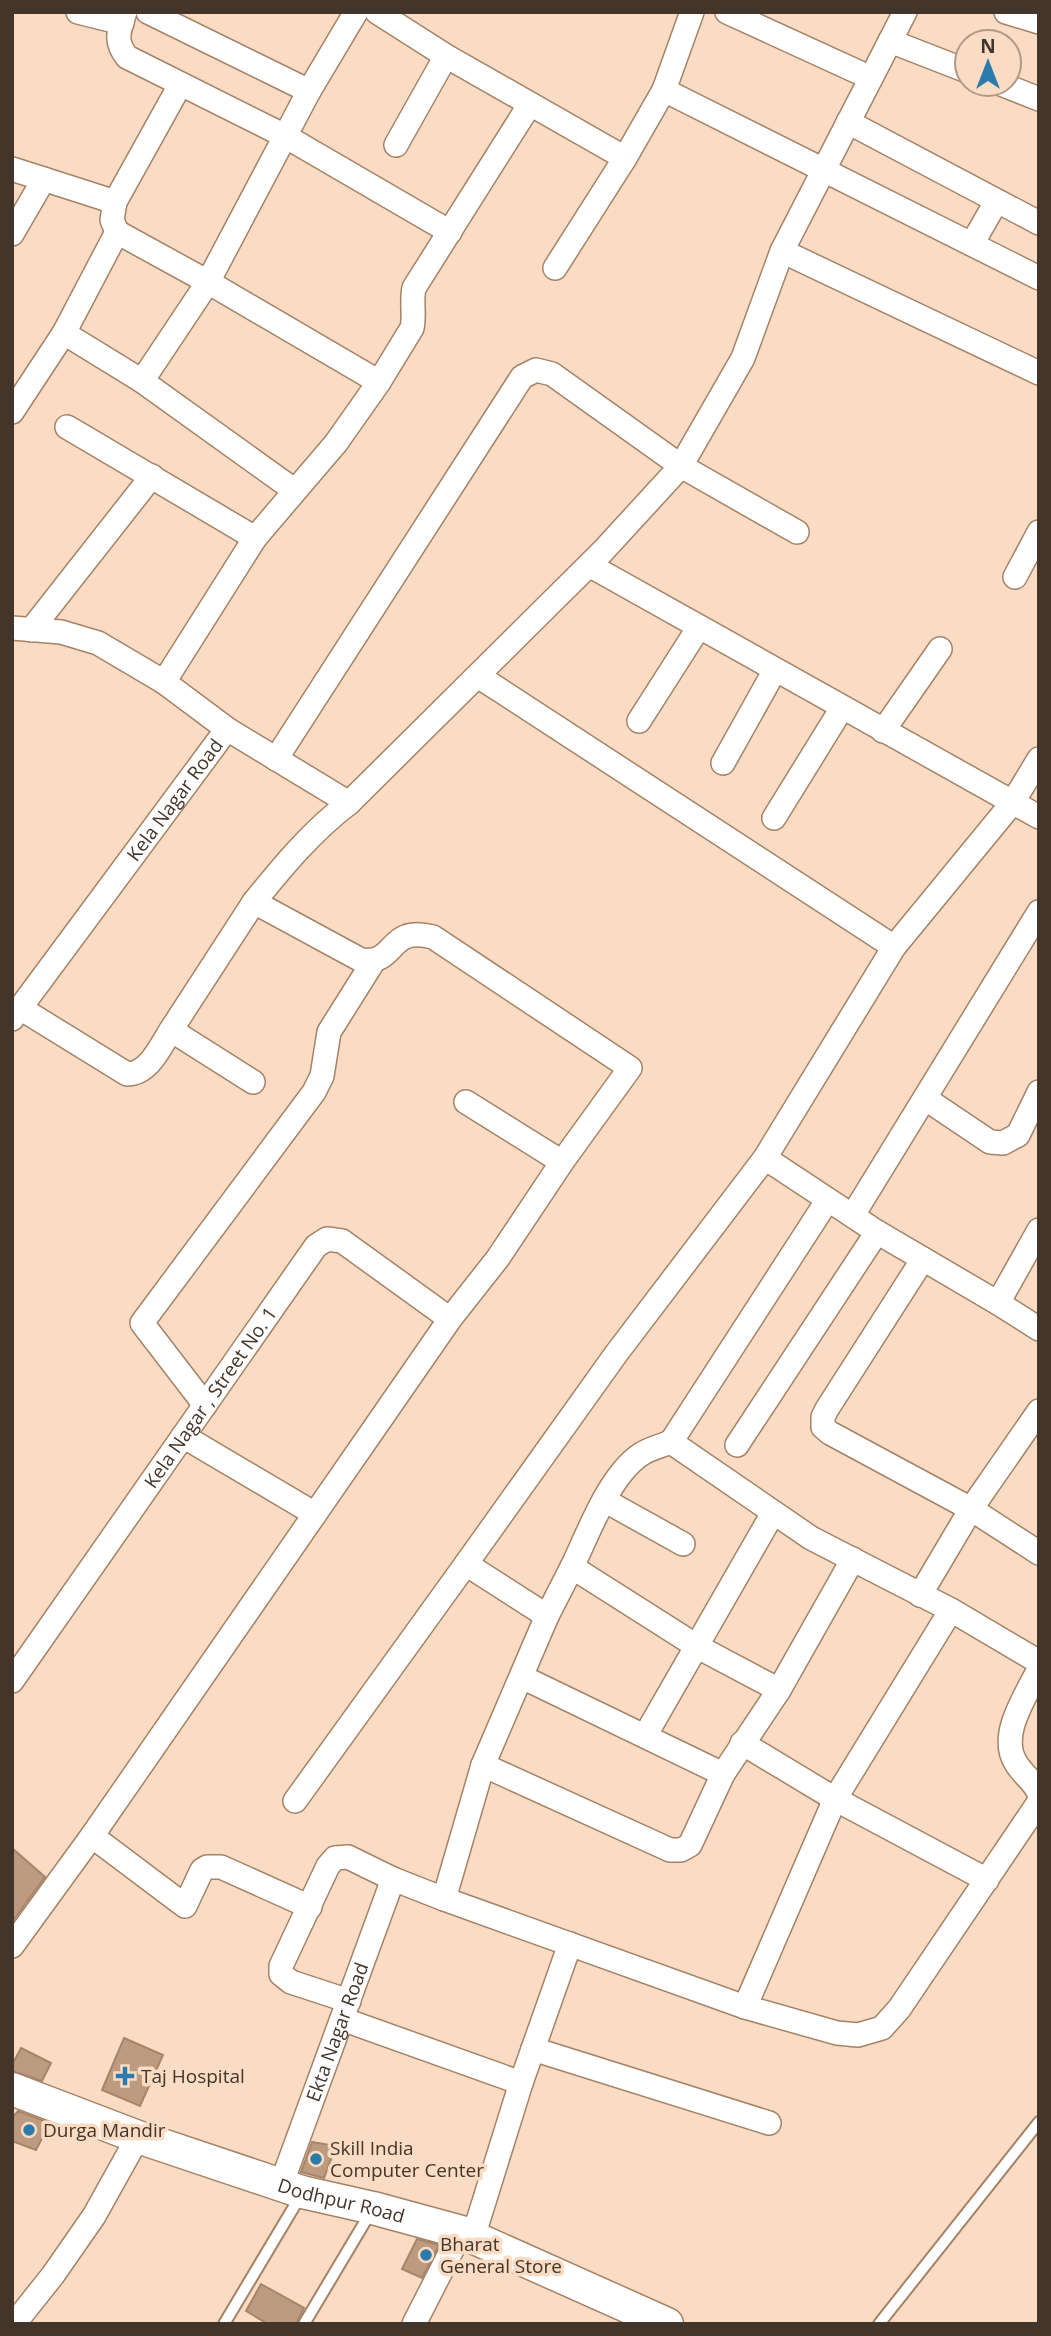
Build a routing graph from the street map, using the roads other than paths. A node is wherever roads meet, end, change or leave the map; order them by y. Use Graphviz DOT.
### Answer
graph roads {
  1 [pos="78,12"];
  2 [pos="148,12"];
  3 [pos="356,12"];
  4 [pos="377,12"];
  5 [pos="692,12"];
  6 [pos="727,12"];
  7 [pos="905,12"];
  8 [pos="1006,12"];
  9 [pos="123,18"];
  10 [pos="1039,22"];
  11 [pos="890,41"];
  12 [pos="446,56"];
  13 [pos="953,66"];
  14 [pos="871,78"];
  15 [pos="180,85"];
  16 [pos="664,90"];
  17 [pos="309,91"];
  18 [pos="530,104"];
  19 [pos="848,122"];
  20 [pos="285,136"];
  21 [pos="396,145"];
  22 [pos="625,158"];
  23 [pos="12,169"];
  24 [pos="824,169"];
  25 [pos="44,179"];
  26 [pos="115,202"];
  27 [pos="996,202"];
  28 [pos="1039,223"];
  29 [pos="117,232"];
  30 [pos="450,232"];
  31 [pos="12,234"];
  32 [pos="972,244"];
  33 [pos="782,251"];
  34 [pos="555,268"];
  35 [pos="1039,278"];
  36 [pos="208,282"];
  37 [pos="64,333"];
  38 [pos="1039,373"];
  39 [pos="142,381"];
  40 [pos="379,382"];
  41 [pos="12,412"];
  42 [pos="67,426"];
  43 [pos="681,466"];
  44 [pos="152,476"];
  45 [pos="294,490"];
  46 [pos="797,532"];
  47 [pos="1039,532"];
  48 [pos="255,538"];
  49 [pos="589,565"];
  50 [pos="1015,576"];
  51 [pos="699,627"];
  52 [pos="22,629"];
  53 [pos="940,649"];
  54 [pos="775,670"];
  55 [pos="478,676"];
  56 [pos="164,682"];
  57 [pos="842,708"];
  58 [pos="639,721"];
  59 [pos="228,729"];
  60 [pos="883,731"];
  61 [pos="276,759"];
  62 [pos="1039,759"];
  63 [pos="723,763"];
  64 [pos="1013,802"];
  65 [pos="349,803"];
  66 [pos="1039,817"];
  67 [pos="774,818"];
  68 [pos="254,902"];
  69 [pos="1039,912"];
  70 [pos="894,947"];
  71 [pos="373,962"];
  72 [pos="16,1014"];
  73 [pos="172,1030"];
  74 [pos="253,1082"];
  75 [pos="1039,1092"];
  76 [pos="926,1099"];
  77 [pos="466,1102"];
  78 [pos="765,1158"];
  79 [pos="562,1162"];
  80 [pos="827,1201"];
  81 [pos="853,1215"];
  82 [pos="1039,1230"];
  83 [pos="877,1232"];
  84 [pos="923,1259"];
  85 [pos="998,1303"];
  86 [pos="450,1319"];
  87 [pos="1039,1329"];
  88 [pos="205,1405"];
  89 [pos="1039,1411"];
  90 [pos="183,1436"];
  91 [pos="671,1443"];
  92 [pos="737,1445"];
  93 [pos="604,1500"];
  94 [pos="971,1509"];
  95 [pos="774,1513"];
  96 [pos="315,1514"];
  97 [pos="683,1544"];
  98 [pos="1039,1553"];
  99 [pos="853,1559"];
  100 [pos="466,1564"];
  101 [pos="572,1567"];
  102 [pos="920,1595"];
  103 [pos="951,1610"];
  104 [pos="547,1616"];
  105 [pos="698,1647"];
  106 [pos="1039,1662"];
  107 [pos="1039,1669"];
  108 [pos="522,1677"];
  109 [pos="12,1681"];
  110 [pos="779,1690"];
  111 [pos="645,1736"];
  112 [pos="742,1744"];
  113 [pos="483,1765"];
  114 [pos="723,1774"];
  115 [pos="1039,1794"];
  116 [pos="835,1800"];
  117 [pos="295,1801"];
  118 [pos="1039,1802"];
  119 [pos="92,1836"];
  120 [pos="393,1879"];
  121 [pos="988,1880"];
  122 [pos="444,1899"];
  123 [pos="310,1907"];
  124 [pos="570,1944"];
  125 [pos="12,1945"];
  126 [pos="745,2007"];
  127 [pos="346,2010"];
  128 [pos="533,2049"];
  129 [pos="521,2083"];
  130 [pos="16,2096"];
  131 [pos="1039,2122"];
  132 [pos="769,2123"];
  133 [pos="138,2137"];
  134 [pos="292,2188"];
  135 [pos="373,2208"];
  136 [pos="467,2235"];
  137 [pos="418,2322"];
  138 [pos="14,2324"];
  139 [pos="223,2324"];
  140 [pos="304,2324"];
  141 [pos="667,2324"];
  142 [pos="879,2324"];
  1 -- 9 [label="street"];
  2 -- 17 [label="street"];
  3 -- 17 [label="street"];
  4 -- 12 [label="street"];
  5 -- 16 [label="street"];
  6 -- 14 [label="street"];
  7 -- 11 [label="street"];
  8 -- 10 [label="street"];
  9 -- 15 [label="street"];
  11 -- 13 [label="street"];
  11 -- 14 [label="street"];
  12 -- 18 [label="street"];
  12 -- 21 [label="street"];
  14 -- 19 [label="street"];
  15 -- 20 [label="street"];
  15 -- 26 [label="street"];
  16 -- 22 [label="street"];
  16 -- 24 [label="street"];
  17 -- 20 [label="street"];
  18 -- 22 [label="street"];
  18 -- 30 [label="street"];
  19 -- 24 [label="street"];
  19 -- 27 [label="street"];
  20 -- 30 [label="street"];
  20 -- 36 [label="street"];
  22 -- 34 [label="street"];
  23 -- 25 [label="street"];
  24 -- 32 [label="street"];
  24 -- 33 [label="street"];
  25 -- 26 [label="street"];
  25 -- 31 [label="street"];
  26 -- 29 [label="street"];
  27 -- 28 [label="street"];
  27 -- 32 [label="street"];
  29 -- 36 [label="street"];
  29 -- 37 [label="street"];
  30 -- 40 [label="street"];
  32 -- 35 [label="street"];
  33 -- 38 [label="street"];
  33 -- 43 [label="street"];
  36 -- 39 [label="street"];
  36 -- 40 [label="street"];
  37 -- 39 [label="street"];
  37 -- 41 [label="street"];
  39 -- 45 [label="street"];
  40 -- 45 [label="street"];
  42 -- 44 [label="street"];
  43 -- 46 [label="street"];
  43 -- 49 [label="street"];
  43 -- 61 [label="street"];
  44 -- 48 [label="street"];
  44 -- 52 [label="street"];
  45 -- 48 [label="street"];
  47 -- 50 [label="street"];
  48 -- 56 [label="street"];
  49 -- 51 [label="street"];
  49 -- 55 [label="street"];
  51 -- 54 [label="street"];
  51 -- 58 [label="street"];
  52 -- 56 [label="street, Kela Nagar Road"];
  53 -- 60 [label="street"];
  54 -- 57 [label="street"];
  54 -- 63 [label="street"];
  55 -- 65 [label="street"];
  55 -- 70 [label="street"];
  56 -- 59 [label="street, Kela Nagar Road"];
  57 -- 60 [label="street"];
  57 -- 67 [label="street"];
  59 -- 61 [label="street"];
  59 -- 72 [label="street, Kela Nagar Road"];
  60 -- 64 [label="street"];
  61 -- 65 [label="street"];
  62 -- 64 [label="street"];
  64 -- 66 [label="street"];
  64 -- 70 [label="street"];
  65 -- 68 [label="street"];
  68 -- 71 [label="street"];
  68 -- 73 [label="street"];
  69 -- 76 [label="street"];
  70 -- 78 [label="street"];
  71 -- 79 [label="street"];
  71 -- 88 [label="street"];
  72 -- 73 [label="street"];
  73 -- 74 [label="street"];
  75 -- 76 [label="street"];
  76 -- 81 [label="street"];
  77 -- 79 [label="street"];
  78 -- 80 [label="street"];
  78 -- 100 [label="street"];
  79 -- 86 [label="street"];
  80 -- 81 [label="street"];
  80 -- 91 [label="street"];
  81 -- 83 [label="street"];
  82 -- 85 [label="street"];
  83 -- 84 [label="street"];
  83 -- 92 [label="street"];
  84 -- 85 [label="street"];
  84 -- 94 [label="street"];
  85 -- 87 [label="street"];
  86 -- 88 [label="street, Kela Nagar , Street No. 1"];
  86 -- 96 [label="street"];
  88 -- 90 [label="street, Kela Nagar , Street No. 1"];
  89 -- 94 [label="street"];
  90 -- 96 [label="street"];
  90 -- 109 [label="street, Kela Nagar , Street No. 1"];
  91 -- 93 [label="street"];
  91 -- 95 [label="street"];
  93 -- 97 [label="street"];
  93 -- 101 [label="street"];
  94 -- 98 [label="street"];
  94 -- 102 [label="street"];
  95 -- 99 [label="street"];
  95 -- 105 [label="street"];
  96 -- 119 [label="street"];
  99 -- 102 [label="street"];
  99 -- 110 [label="street"];
  100 -- 104 [label="street"];
  100 -- 117 [label="street"];
  101 -- 104 [label="street"];
  101 -- 105 [label="street"];
  102 -- 103 [label="street"];
  103 -- 106 [label="street"];
  103 -- 116 [label="street"];
  104 -- 108 [label="street"];
  105 -- 110 [label="street"];
  105 -- 111 [label="street"];
  107 -- 115 [label="street"];
  108 -- 111 [label="street"];
  108 -- 113 [label="street"];
  110 -- 112 [label="street"];
  111 -- 114 [label="street"];
  112 -- 114 [label="street"];
  112 -- 116 [label="street"];
  113 -- 114 [label="street"];
  113 -- 122 [label="street"];
  116 -- 121 [label="street"];
  116 -- 126 [label="street"];
  118 -- 121 [label="street"];
  119 -- 123 [label="street"];
  119 -- 125 [label="street"];
  120 -- 122 [label="street"];
  120 -- 123 [label="street"];
  120 -- 127 [label="street, Ekta Nagar Road"];
  121 -- 126 [label="street"];
  122 -- 124 [label="street"];
  123 -- 127 [label="street"];
  124 -- 126 [label="street"];
  124 -- 128 [label="street"];
  127 -- 129 [label="street"];
  127 -- 134 [label="street, Ekta Nagar Road"];
  128 -- 129 [label="street"];
  128 -- 132 [label="street"];
  129 -- 136 [label="street"];
  130 -- 133 [label="street, Dodhpur Road"];
  131 -- 142 [label="lane"];
  133 -- 134 [label="street, Dodhpur Road"];
  133 -- 138 [label="street"];
  134 -- 135 [label="street, Dodhpur Road"];
  134 -- 139 [label="lane"];
  135 -- 136 [label="street, Dodhpur Road"];
  135 -- 140 [label="lane"];
  136 -- 137 [label="street"];
  136 -- 141 [label="street, Dodhpur Road"];
}
